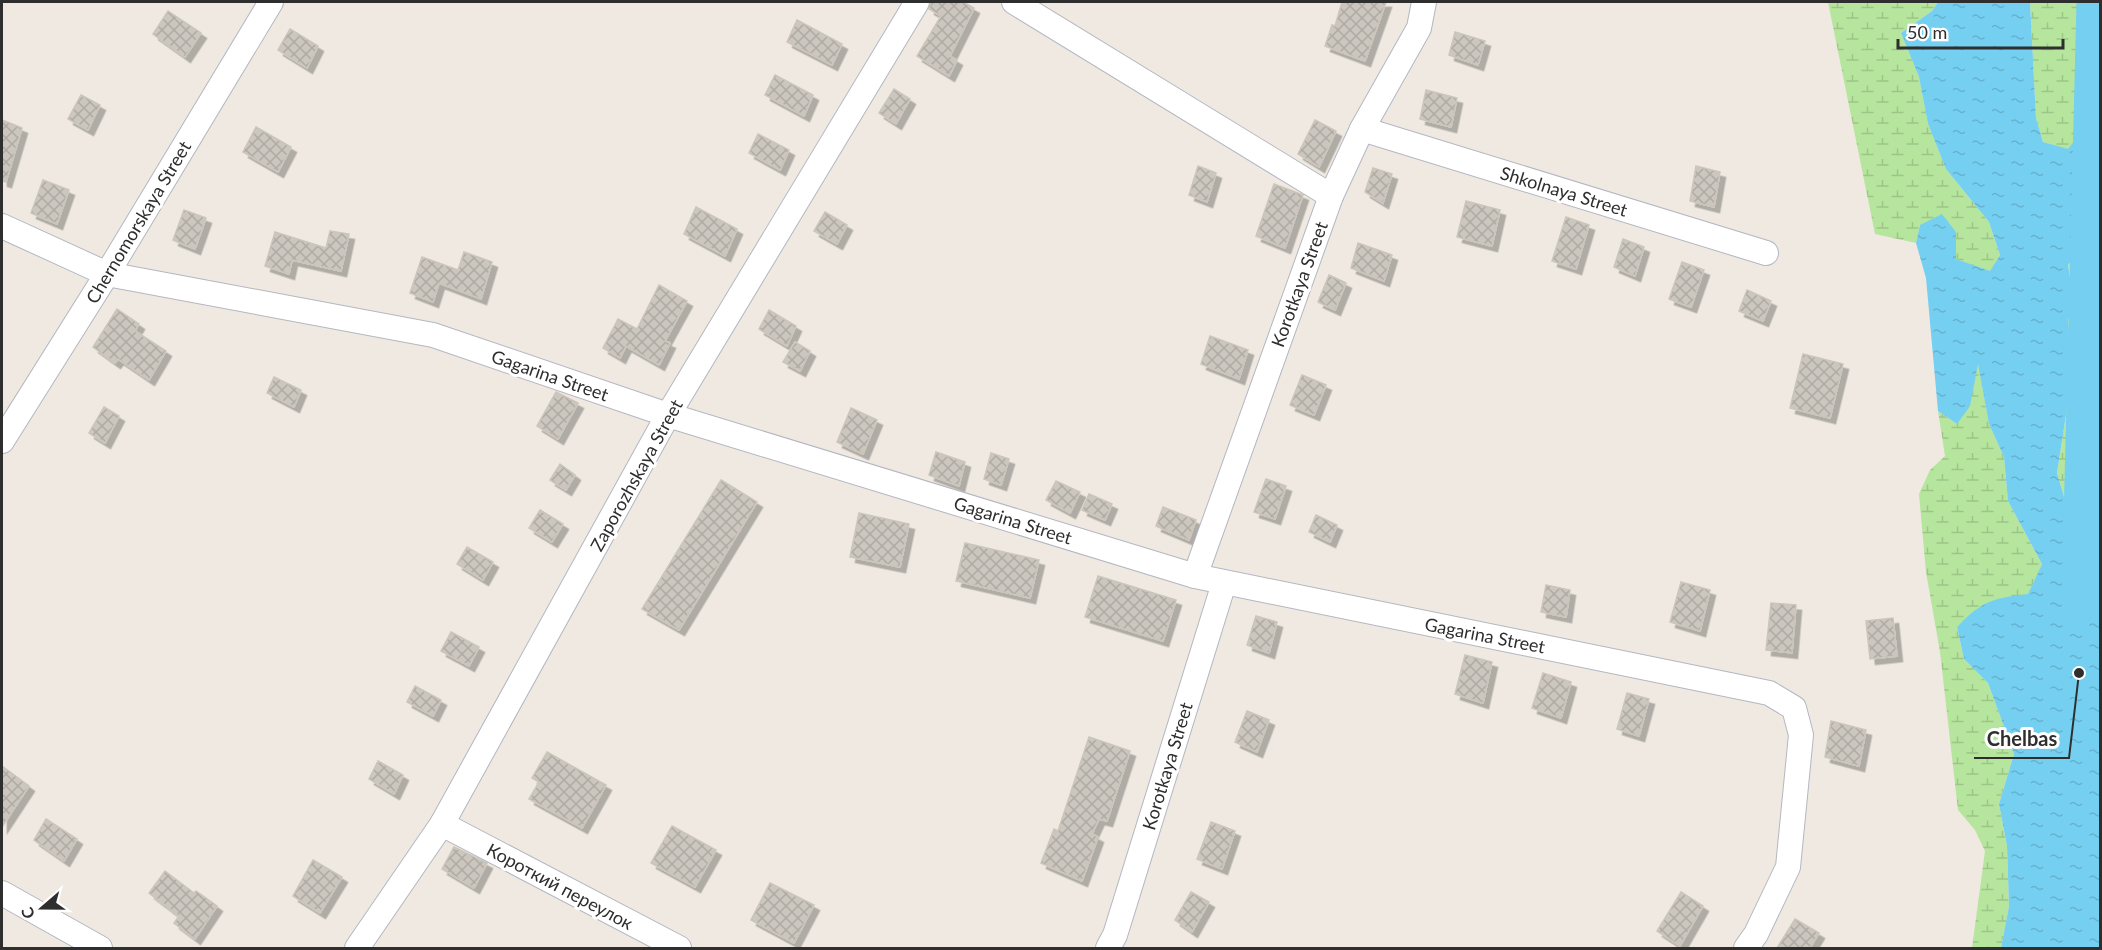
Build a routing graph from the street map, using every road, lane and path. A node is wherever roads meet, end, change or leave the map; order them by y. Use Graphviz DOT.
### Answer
graph roads {
  1 [pos="271,2"];
  2 [pos="917,2"];
  3 [pos="1014,2"];
  4 [pos="1424,2"];
  5 [pos="1362,129"];
  6 [pos="1330,196"];
  7 [pos="2,226"];
  8 [pos="1766,253"];
  9 [pos="106,274"];
  10 [pos="668,415"];
  11 [pos="2,441"];
  12 [pos="1195,576"];
  13 [pos="1224,583"];
  14 [pos="442,824"];
  15 [pos="2,893"];
  16 [pos="100,948"];
  17 [pos="357,948"];
  18 [pos="679,948"];
  19 [pos="1108,948"];
  20 [pos="1746,948"];
  1 -- 9 [label="street, Chernomorskaya Street"];
  2 -- 10 [label="street, Zaporozhskaya Street"];
  3 -- 6 [label="street"];
  4 -- 5 [label="street, Korotkaya Street"];
  5 -- 6 [label="street, Korotkaya Street"];
  5 -- 8 [label="street, Shkolnaya Street"];
  6 -- 12 [label="street, Korotkaya Street"];
  7 -- 9 [label="street, Gagarina Street"];
  9 -- 10 [label="street, Gagarina Street"];
  9 -- 11 [label="street, Chernomorskaya Street"];
  10 -- 12 [label="street, Gagarina Street"];
  10 -- 14 [label="street, Zaporozhskaya Street"];
  12 -- 13 [label="street, Gagarina Street"];
  13 -- 19 [label="street, Korotkaya Street"];
  13 -- 20 [label="street, Gagarina Street"];
  14 -- 17 [label="street, Zaporozhskaya Street"];
  14 -- 18 [label="street, Короткий переулок"];
  15 -- 16 [label="street"];
}
